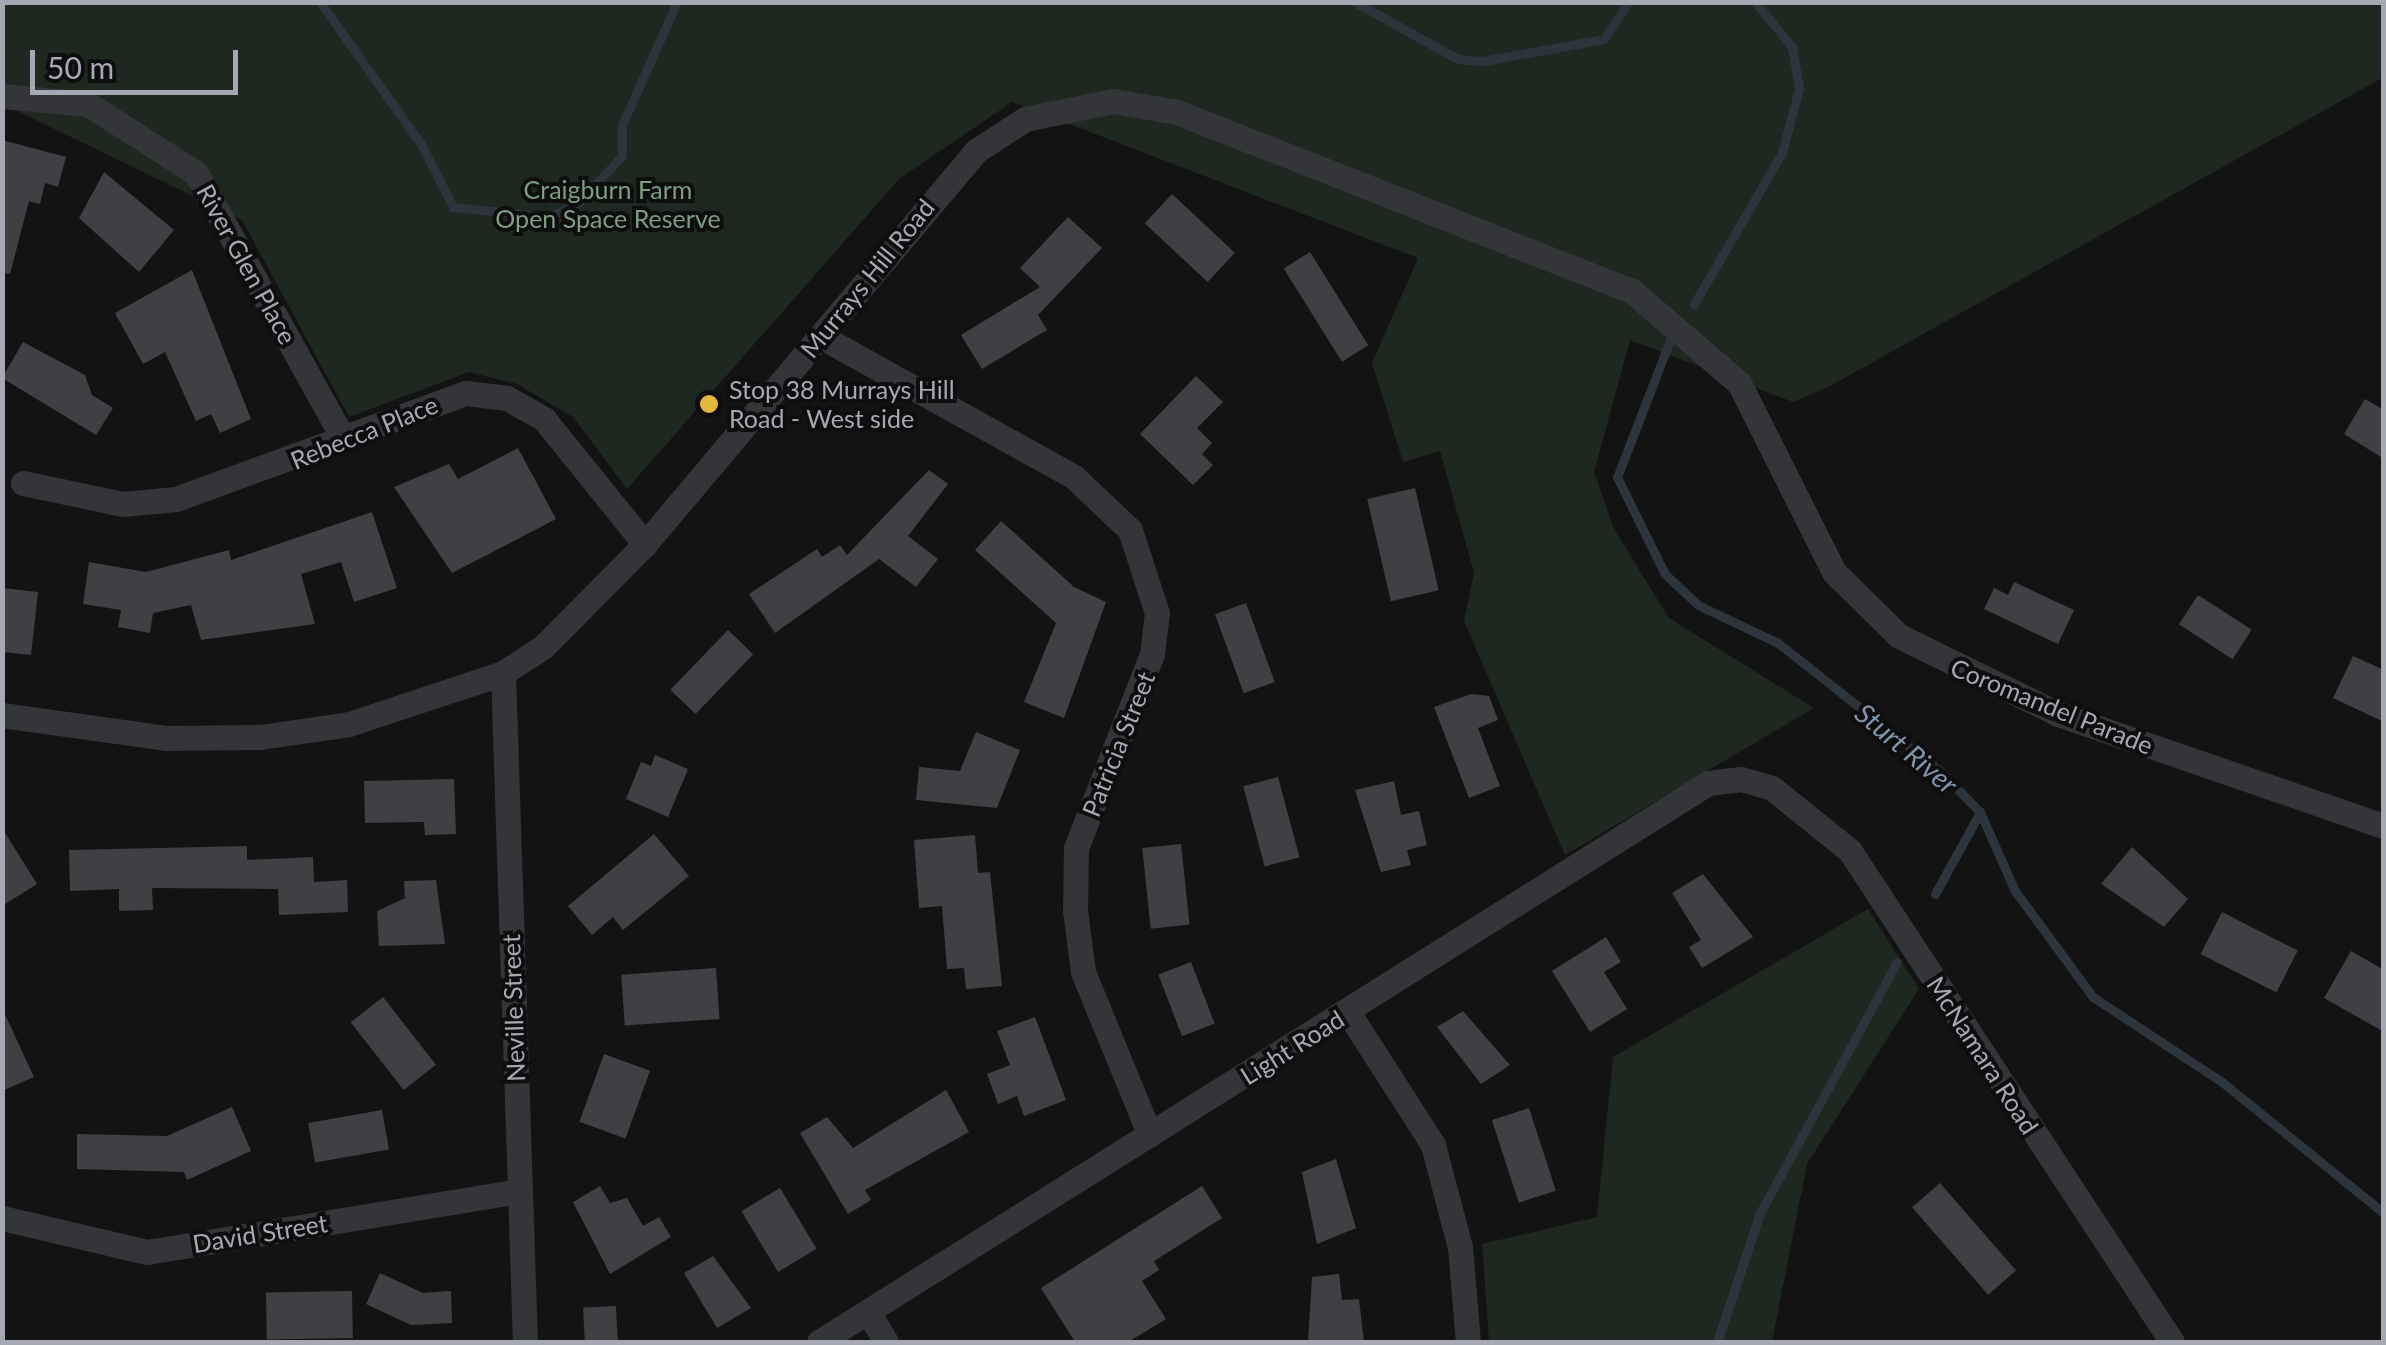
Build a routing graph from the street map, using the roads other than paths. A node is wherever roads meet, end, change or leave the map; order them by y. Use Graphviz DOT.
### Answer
graph roads {
  1 [pos="2,96"];
  2 [pos="820,336"];
  3 [pos="1696,339"];
  4 [pos="343,438"];
  5 [pos="24,483"];
  6 [pos="645,544"];
  7 [pos="503,673"];
  8 [pos="2,715"];
  9 [pos="1772,788"];
  10 [pos="2384,826"];
  11 [pos="1348,1012"];
  12 [pos="1150,1134"];
  13 [pos="518,1191"];
  14 [pos="2,1218"];
  15 [pos="868,1312"];
  16 [pos="525,1342"];
  17 [pos="818,1342"];
  18 [pos="886,1342"];
  19 [pos="1468,1342"];
  20 [pos="2172,1342"];
  1 -- 4 [label="street, River Glen Place"];
  2 -- 3 [label="street, Murrays Hill Road"];
  2 -- 6 [label="street, Murrays Hill Road"];
  2 -- 12 [label="street, Patricia Street"];
  3 -- 10 [label="street, Coromandel Parade"];
  4 -- 5 [label="street, Rebecca Place"];
  4 -- 6 [label="street, Rebecca Place"];
  6 -- 7 [label="street, Murrays Hill Road"];
  7 -- 8 [label="street, Murrays Hill Road"];
  7 -- 13 [label="street, Neville Street"];
  9 -- 11 [label="street, Light Road"];
  9 -- 20 [label="street, McNamara Road"];
  11 -- 12 [label="street, Light Road"];
  11 -- 19 [label="street"];
  12 -- 15 [label="street, Light Road"];
  13 -- 14 [label="street, David Street"];
  13 -- 16 [label="street, Neville Street"];
  15 -- 17 [label="street, Light Road"];
  15 -- 18 [label="street"];
}
